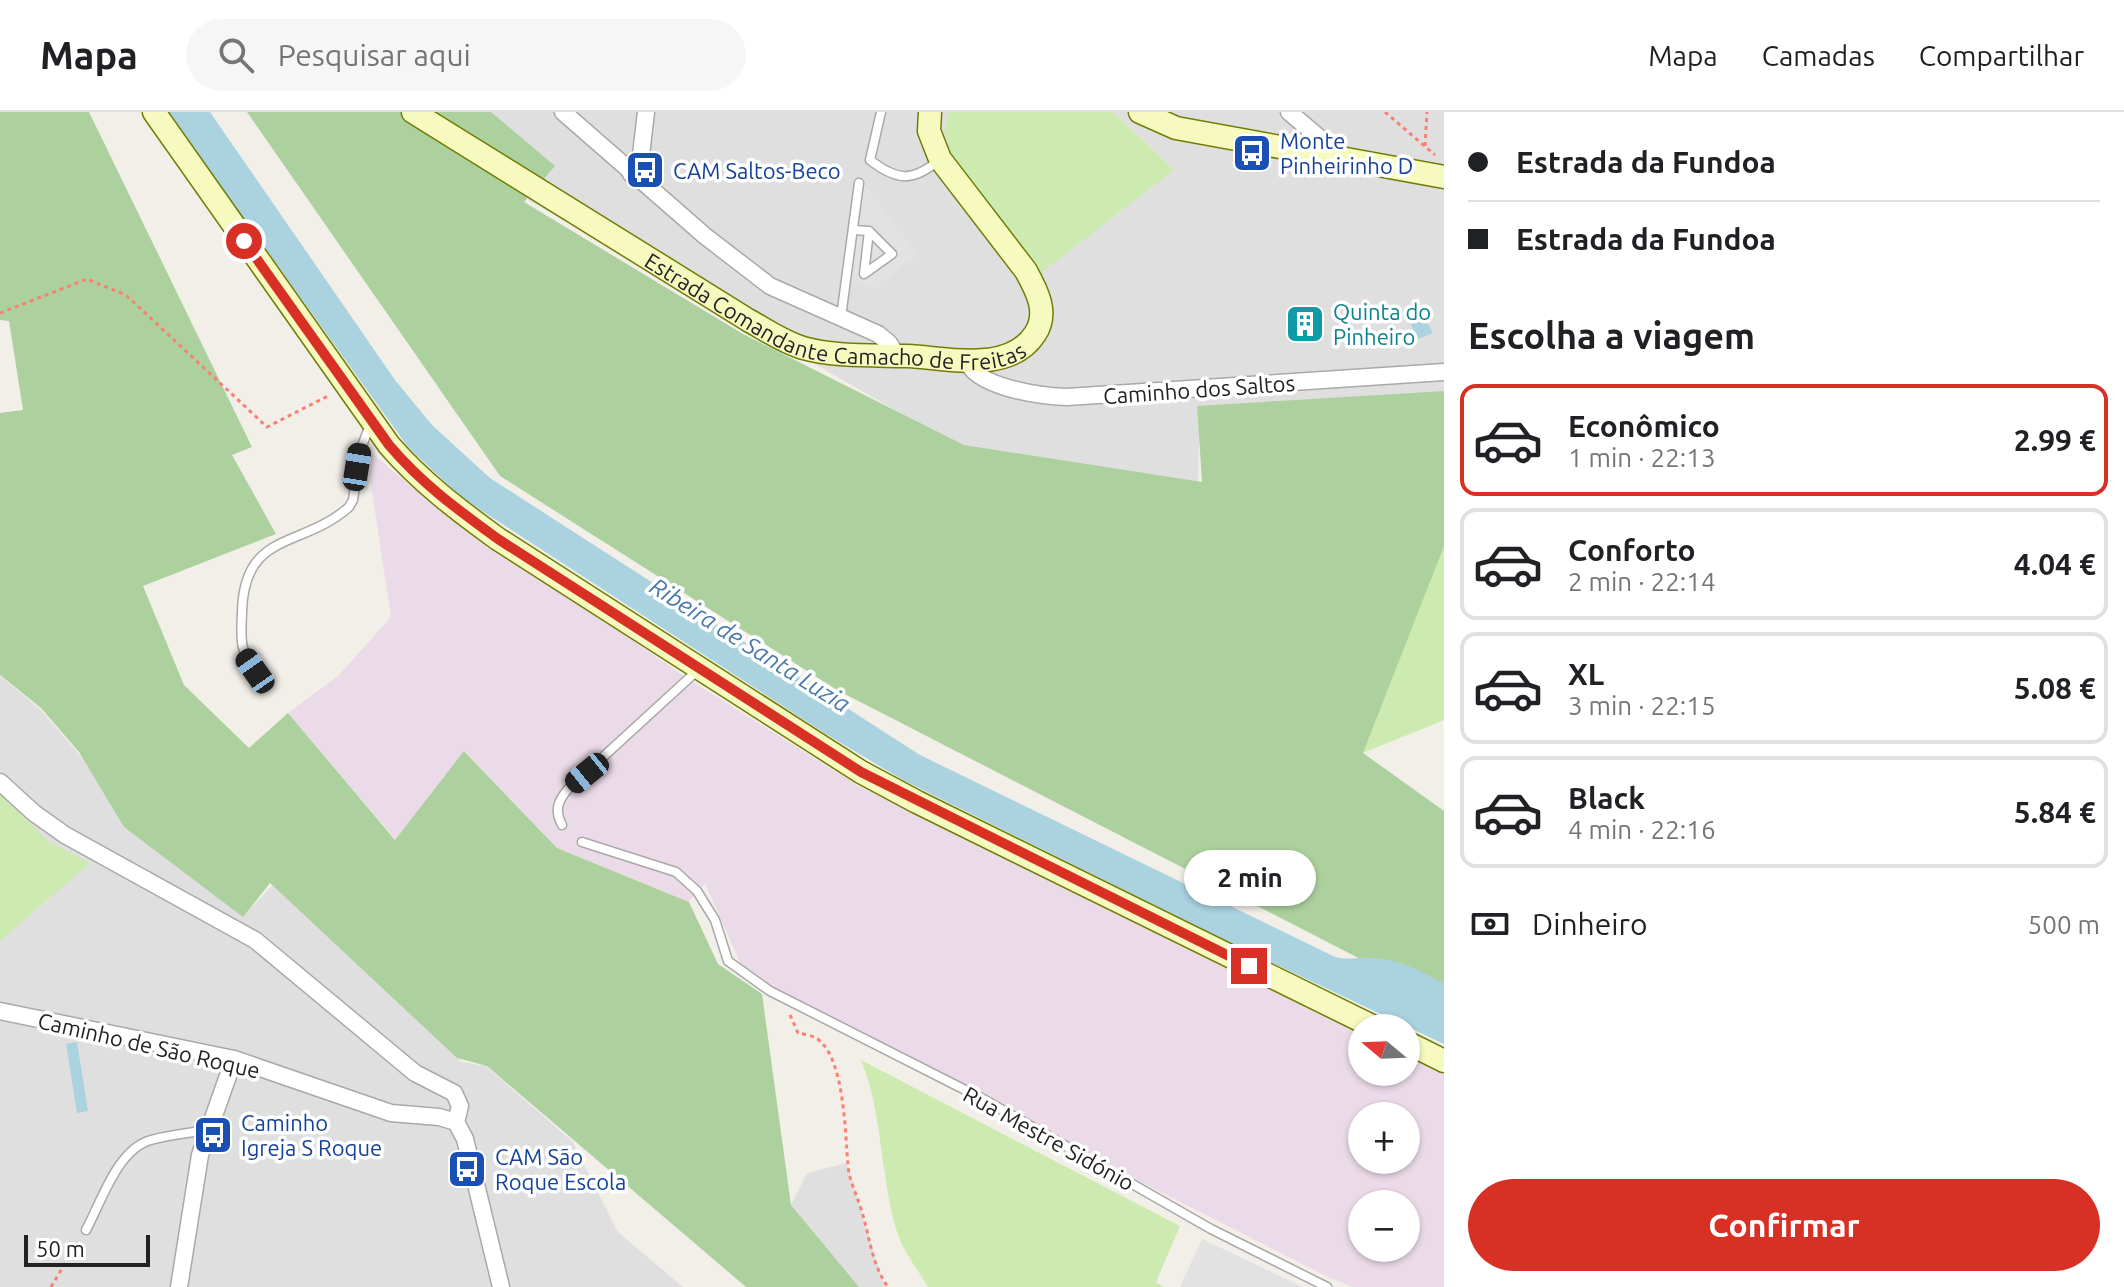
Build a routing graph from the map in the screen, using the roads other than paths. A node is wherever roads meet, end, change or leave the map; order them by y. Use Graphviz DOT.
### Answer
graph roads {
  1 [pos="154,112"];
  2 [pos="413,112"];
  3 [pos="563,112"];
  4 [pos="646,112"];
  5 [pos="881,112"];
  6 [pos="930,112"];
  7 [pos="1140,112"];
  8 [pos="1289,112"];
  9 [pos="1337,158"];
  10 [pos="940,159"];
  11 [pos="631,174"];
  12 [pos="1444,177"];
  13 [pos="859,183"];
  14 [pos="853,230"];
  15 [pos="869,231"];
  16 [pos="841,318"];
  17 [pos="897,356"];
  18 [pos="966,359"];
  19 [pos="1444,372"];
  20 [pos="371,420"];
  21 [pos="699,669"];
  22 [pos="255,671"];
  23 [pos="0,782"];
  24 [pos="562,825"];
  25 [pos="582,842"];
  26 [pos="0,1011"];
  27 [pos="1348,1014"];
  28 [pos="1420,1049"];
  29 [pos="234,1059"];
  30 [pos="1444,1061"];
  31 [pos="456,1122"];
  32 [pos="207,1130"];
  33 [pos="86,1230"];
  34 [pos="179,1287"];
  35 [pos="501,1287"];
  36 [pos="1327,1287"];
  1 -- 20 [label="main road"];
  2 -- 17 [label="main road, Estrada Comandante Camacho de Freitas"];
  3 -- 11 [label="street"];
  4 -- 11 [label="street"];
  5 -- 10 [label="lane"];
  6 -- 10 [label="main road, Estrada Comandante Camacho de Freitas"];
  7 -- 9 [label="main road"];
  8 -- 9 [label="street"];
  9 -- 12 [label="main road"];
  10 -- 18 [label="main road, Estrada Comandante Camacho de Freitas"];
  11 -- 16 [label="street"];
  13 -- 14 [label="lane"];
  14 -- 15 [label="lane"];
  14 -- 16 [label="lane"];
  15 -- 15 [label="lane"];
  16 -- 17 [label="street"];
  17 -- 18 [label="main road, Estrada Comandante Camacho de Freitas"];
  18 -- 19 [label="street, Caminho dos Saltos"];
  20 -- 21 [label="main road"];
  20 -- 22 [label="lane"];
  21 -- 24 [label="lane"];
  21 -- 27 [label="main road"];
  23 -- 31 [label="street"];
  25 -- 36 [label="lane, Rua Mestre Sidónio"];
  26 -- 29 [label="street, Caminho de São Roque"];
  28 -- 30 [label="main road"];
  29 -- 31 [label="street, Caminho de São Roque"];
  29 -- 32 [label="street"];
  31 -- 35 [label="street"];
  32 -- 33 [label="lane"];
  32 -- 34 [label="street"];
}
